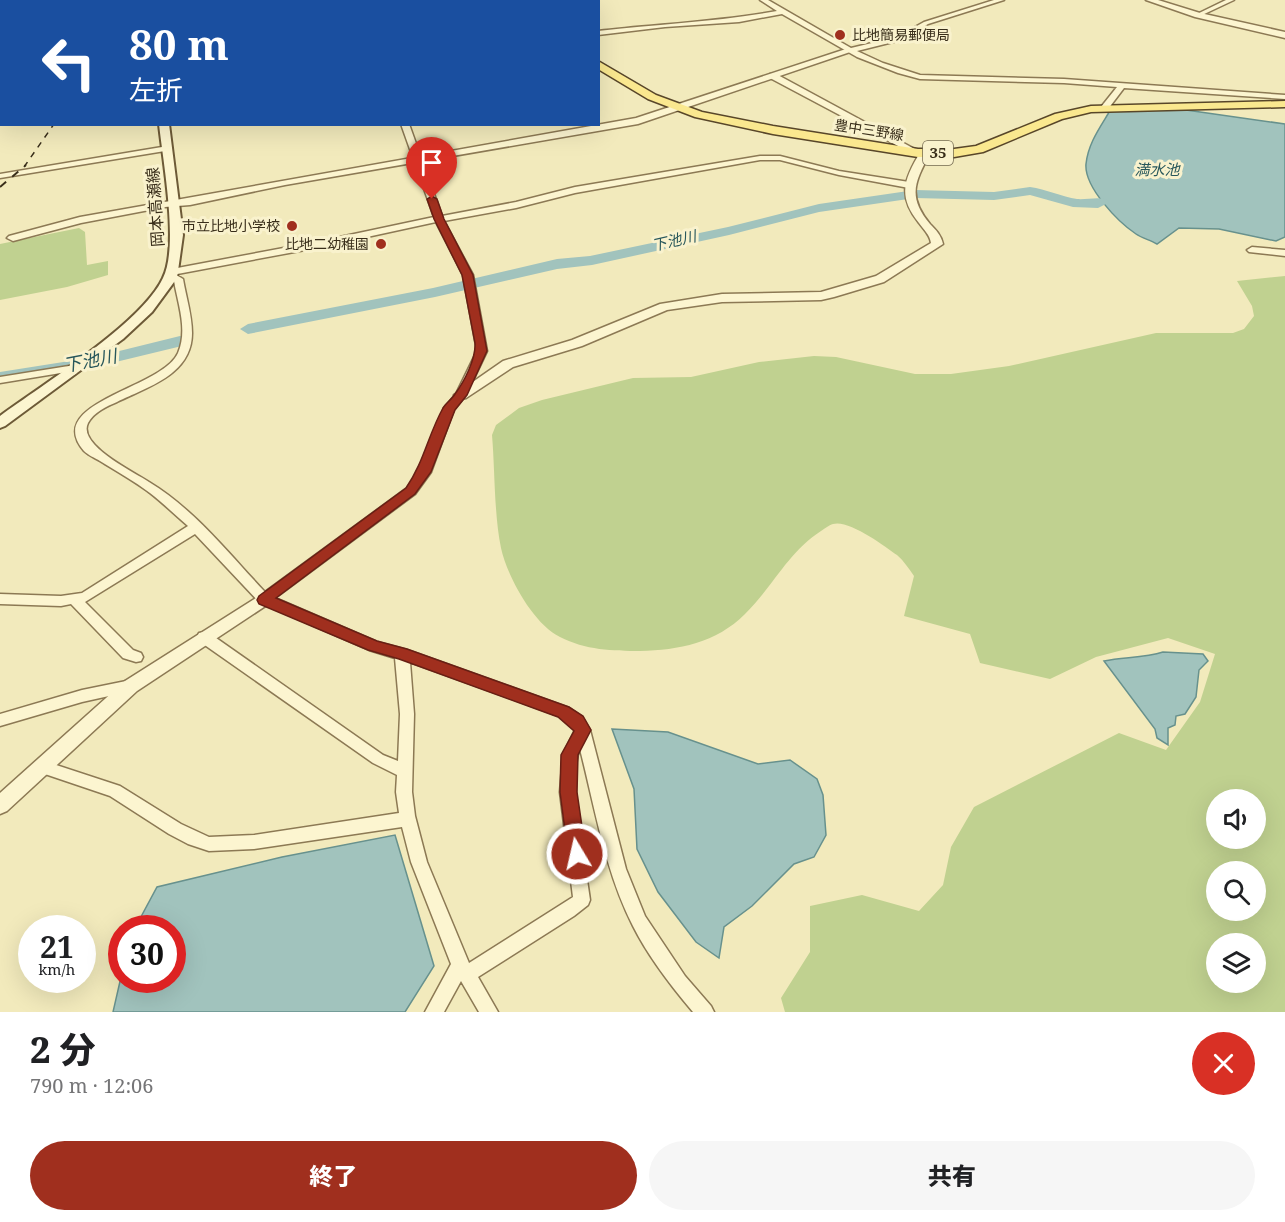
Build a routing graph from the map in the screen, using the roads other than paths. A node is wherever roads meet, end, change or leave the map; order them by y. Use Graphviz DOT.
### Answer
graph roads {
  1 [pos="776,0"];
  2 [pos="1001,0"];
  3 [pos="1150,0"];
  4 [pos="1231,0"];
  5 [pos="765,1"];
  6 [pos="783,12"];
  7 [pos="1198,15"];
  8 [pos="600,33"];
  9 [pos="1285,35"];
  10 [pos="852,50"];
  11 [pos="600,65"];
  12 [pos="773,76"];
  13 [pos="1122,85"];
  14 [pos="1285,97"];
  15 [pos="1285,104"];
  16 [pos="1105,107"];
  17 [pos="680,109"];
  18 [pos="164,126"];
  19 [pos="406,126"];
  20 [pos="168,148"];
  21 [pos="922,153"];
  22 [pos="418,159"];
  23 [pos="0,176"];
  24 [pos="909,185"];
  25 [pos="175,204"];
  26 [pos="439,219"];
  27 [pos="13,238"];
  28 [pos="1252,250"];
  29 [pos="1285,253"];
  30 [pos="171,275"];
  31 [pos="80,364"];
  32 [pos="0,380"];
  33 [pos="461,395"];
  34 [pos="0,423"];
  35 [pos="196,527"];
  36 [pos="0,599"];
  37 [pos="75,600"];
  38 [pos="264,600"];
  39 [pos="204,637"];
  40 [pos="402,654"];
  41 [pos="136,657"];
  42 [pos="131,686"];
  43 [pos="0,720"];
  44 [pos="583,730"];
  45 [pos="44,767"];
  46 [pos="405,772"];
  47 [pos="0,805"];
  48 [pos="408,819"];
  49 [pos="464,970"];
  50 [pos="434,1012"];
  51 [pos="489,1012"];
  52 [pos="705,1012"];
  1 -- 5 [label="street"];
  2 -- 10 [label="street"];
  3 -- 7 [label="street"];
  4 -- 7 [label="street"];
  5 -- 6 [label="street"];
  6 -- 8 [label="street"];
  6 -- 10 [label="street"];
  7 -- 9 [label="street"];
  10 -- 12 [label="street"];
  10 -- 13 [label="street"];
  11 -- 17 [label="main road, 豊中三野線 / 35"];
  12 -- 17 [label="street"];
  12 -- 21 [label="street"];
  13 -- 14 [label="street"];
  13 -- 16 [label="street"];
  15 -- 16 [label="main road, 豊中三野線 / 35"];
  16 -- 21 [label="main road, 豊中三野線 / 35"];
  17 -- 21 [label="main road, 豊中三野線 / 35"];
  17 -- 22 [label="street"];
  18 -- 20 [label="main road, 岡本高瀬線"];
  19 -- 22 [label="street"];
  20 -- 23 [label="street"];
  20 -- 25 [label="main road, 岡本高瀬線"];
  21 -- 24 [label="street"];
  22 -- 25 [label="street"];
  22 -- 26 [label="street"];
  24 -- 26 [label="street"];
  24 -- 33 [label="street"];
  25 -- 27 [label="street"];
  25 -- 30 [label="main road, 岡本高瀬線"];
  26 -- 30 [label="street"];
  26 -- 33 [label="street"];
  28 -- 29 [label="street"];
  30 -- 31 [label="main road, 岡本高瀬線"];
  30 -- 35 [label="street"];
  31 -- 32 [label="street"];
  31 -- 34 [label="main road, 岡本高瀬線"];
  33 -- 38 [label="street"];
  35 -- 37 [label="street"];
  35 -- 38 [label="street"];
  36 -- 37 [label="street"];
  37 -- 41 [label="street"];
  38 -- 39 [label="street"];
  38 -- 40 [label="street"];
  39 -- 42 [label="street"];
  39 -- 46 [label="street"];
  40 -- 44 [label="street"];
  40 -- 46 [label="street"];
  42 -- 43 [label="street"];
  42 -- 45 [label="street"];
  44 -- 49 [label="street"];
  44 -- 52 [label="street"];
  45 -- 47 [label="street"];
  45 -- 48 [label="street"];
  46 -- 48 [label="street"];
  48 -- 49 [label="street"];
  49 -- 50 [label="street"];
  49 -- 51 [label="street"];
}
